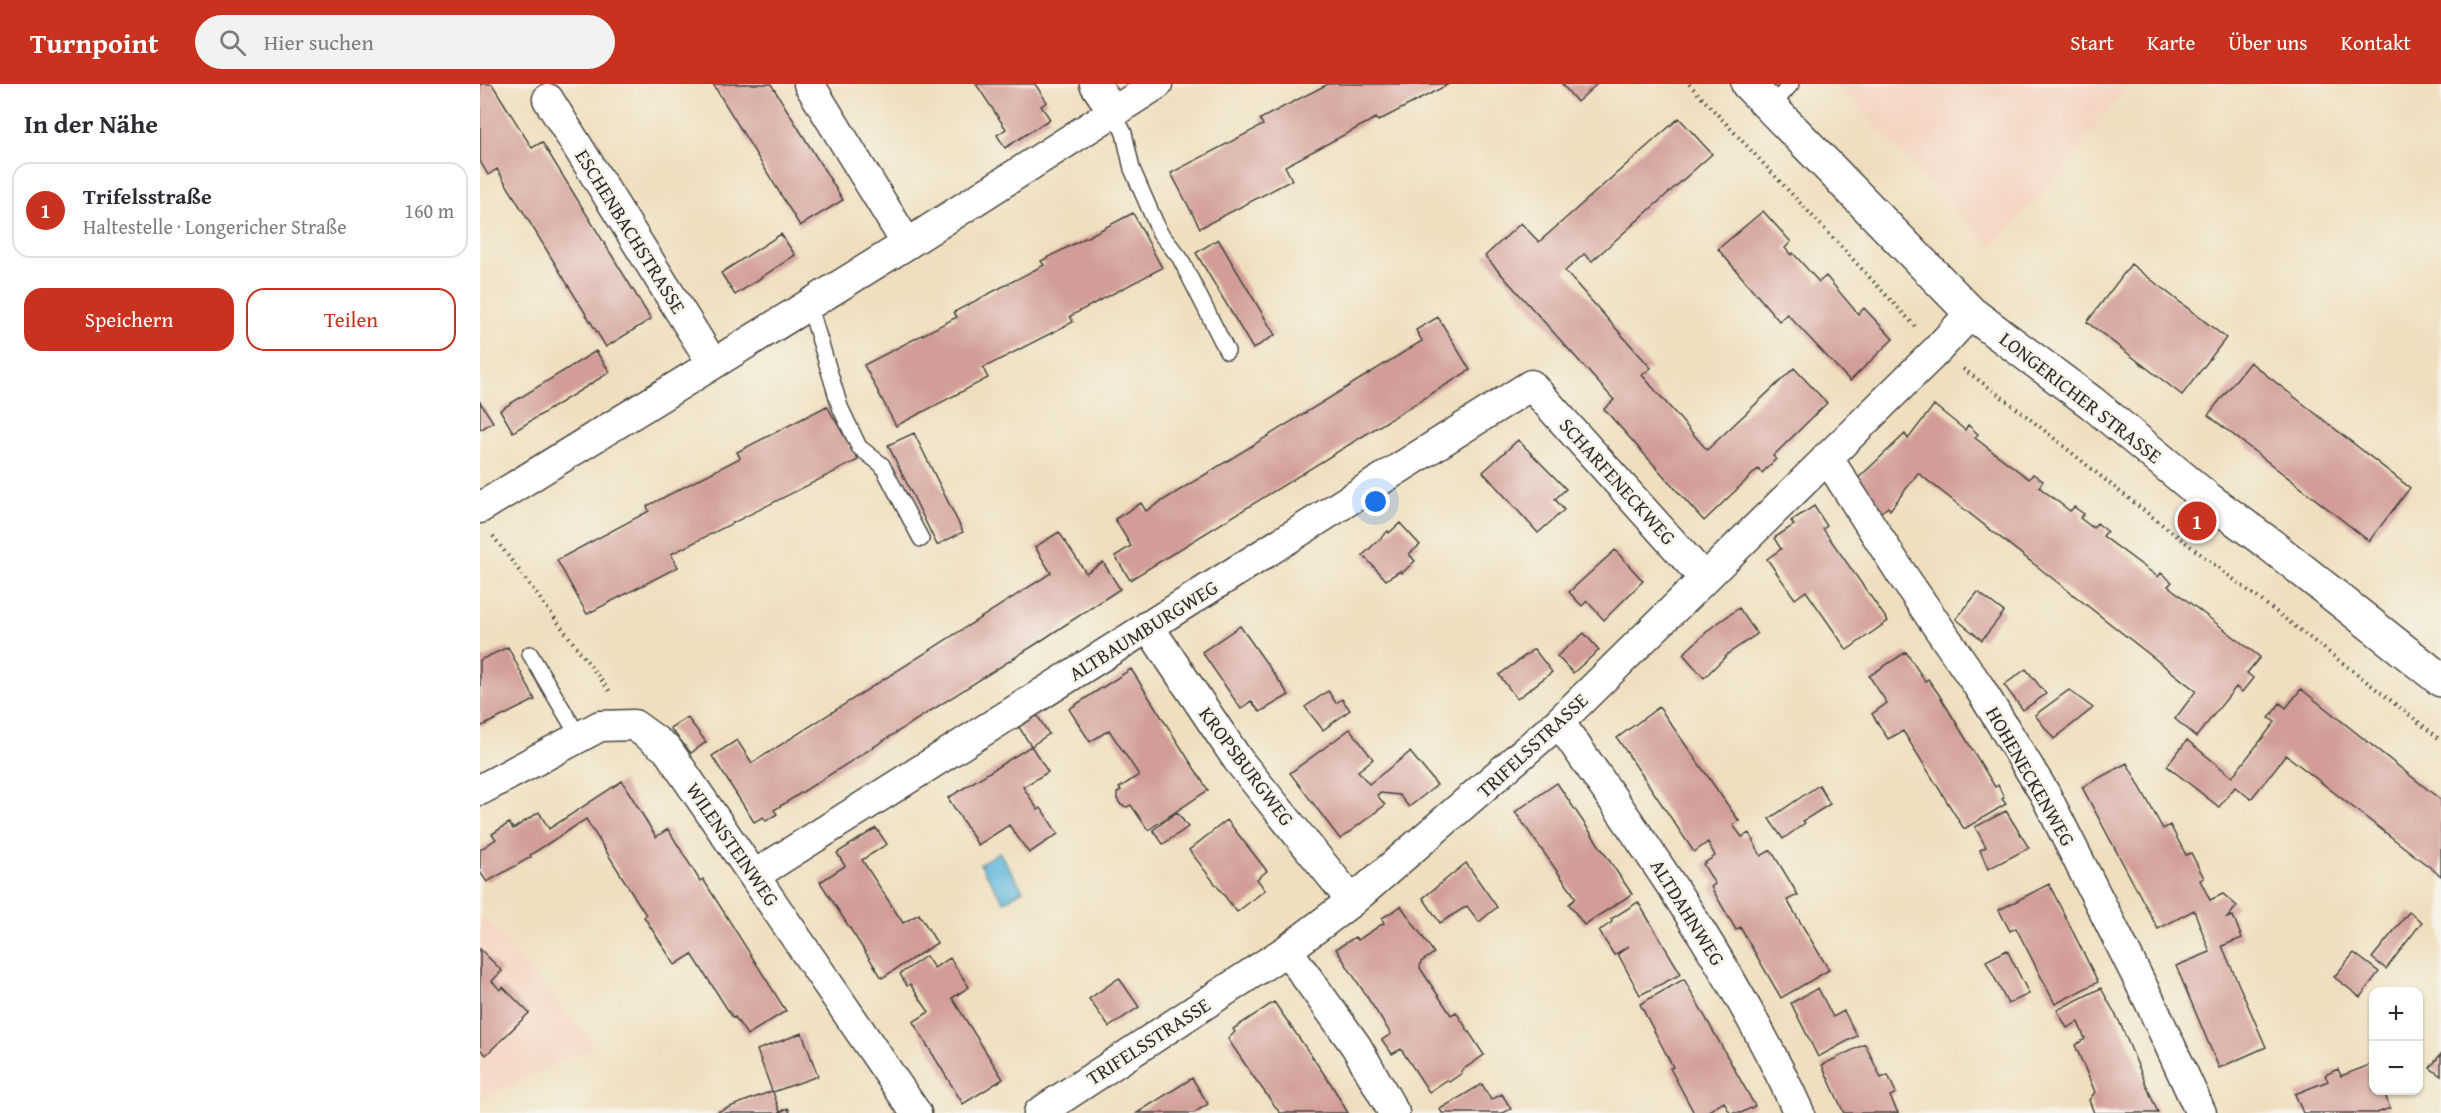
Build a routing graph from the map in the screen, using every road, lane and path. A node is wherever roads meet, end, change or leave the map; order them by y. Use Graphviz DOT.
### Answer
graph roads {
  1 [pos="808,84"];
  2 [pos="1095,84"];
  3 [pos="1156,84"];
  4 [pos="1689,84"];
  5 [pos="1748,84"];
  6 [pos="1791,84"];
  7 [pos="548,99"];
  8 [pos="1770,108"];
  9 [pos="1113,111"];
  10 [pos="907,244"];
  11 [pos="806,306"];
  12 [pos="1971,313"];
  13 [pos="1937,350"];
  14 [pos="1227,351"];
  15 [pos="713,364"];
  16 [pos="1531,385"];
  17 [pos="1827,457"];
  18 [pos="484,518"];
  19 [pos="921,539"];
  20 [pos="1704,578"];
  21 [pos="1148,626"];
  22 [pos="531,654"];
  23 [pos="2441,680"];
  24 [pos="1559,722"];
  25 [pos="634,725"];
  26 [pos="579,737"];
  27 [pos="2441,740"];
  28 [pos="480,790"];
  29 [pos="755,875"];
  30 [pos="1352,901"];
  31 [pos="1287,950"];
  32 [pos="916,1113"];
  33 [pos="1039,1113"];
  34 [pos="1394,1113"];
  35 [pos="1799,1113"];
  36 [pos="2201,1113"];
  1 -- 10 [label="street"];
  2 -- 9 [label="street"];
  3 -- 9 [label="street"];
  4 -- 13 [label="path"];
  5 -- 8 [label="street, LONGERICHER STRASSE"];
  6 -- 8 [label="lane"];
  7 -- 15 [label="street, ESCHENBACHSTRASSE"];
  8 -- 12 [label="street, LONGERICHER STRASSE"];
  9 -- 10 [label="street"];
  9 -- 14 [label="lane"];
  10 -- 11 [label="street"];
  11 -- 15 [label="street"];
  11 -- 19 [label="lane"];
  12 -- 13 [label="street, TRIFELSSTRASSE"];
  12 -- 23 [label="street, LONGERICHER STRASSE"];
  13 -- 17 [label="street, TRIFELSSTRASSE"];
  13 -- 27 [label="path"];
  15 -- 18 [label="street"];
  16 -- 20 [label="street, SCHARFENECKWEG"];
  16 -- 21 [label="street, ALTBAUMBURGWEG"];
  17 -- 20 [label="street, TRIFELSSTRASSE"];
  17 -- 36 [label="street, HOHENECKENWEG"];
  18 -- 25 [label="path"];
  20 -- 24 [label="street, TRIFELSSTRASSE"];
  21 -- 29 [label="street, ALTBAUMBURGWEG"];
  21 -- 30 [label="street, KROPSBURGWEG"];
  22 -- 26 [label="lane"];
  24 -- 30 [label="street, TRIFELSSTRASSE"];
  24 -- 35 [label="street, ALTDAHNWEG"];
  25 -- 26 [label="street"];
  25 -- 29 [label="street, WILENSTEINWEG"];
  26 -- 28 [label="street"];
  29 -- 32 [label="street, WILENSTEINWEG"];
  30 -- 31 [label="street, TRIFELSSTRASSE"];
  31 -- 33 [label="street, TRIFELSSTRASSE"];
  31 -- 34 [label="street"];
}
